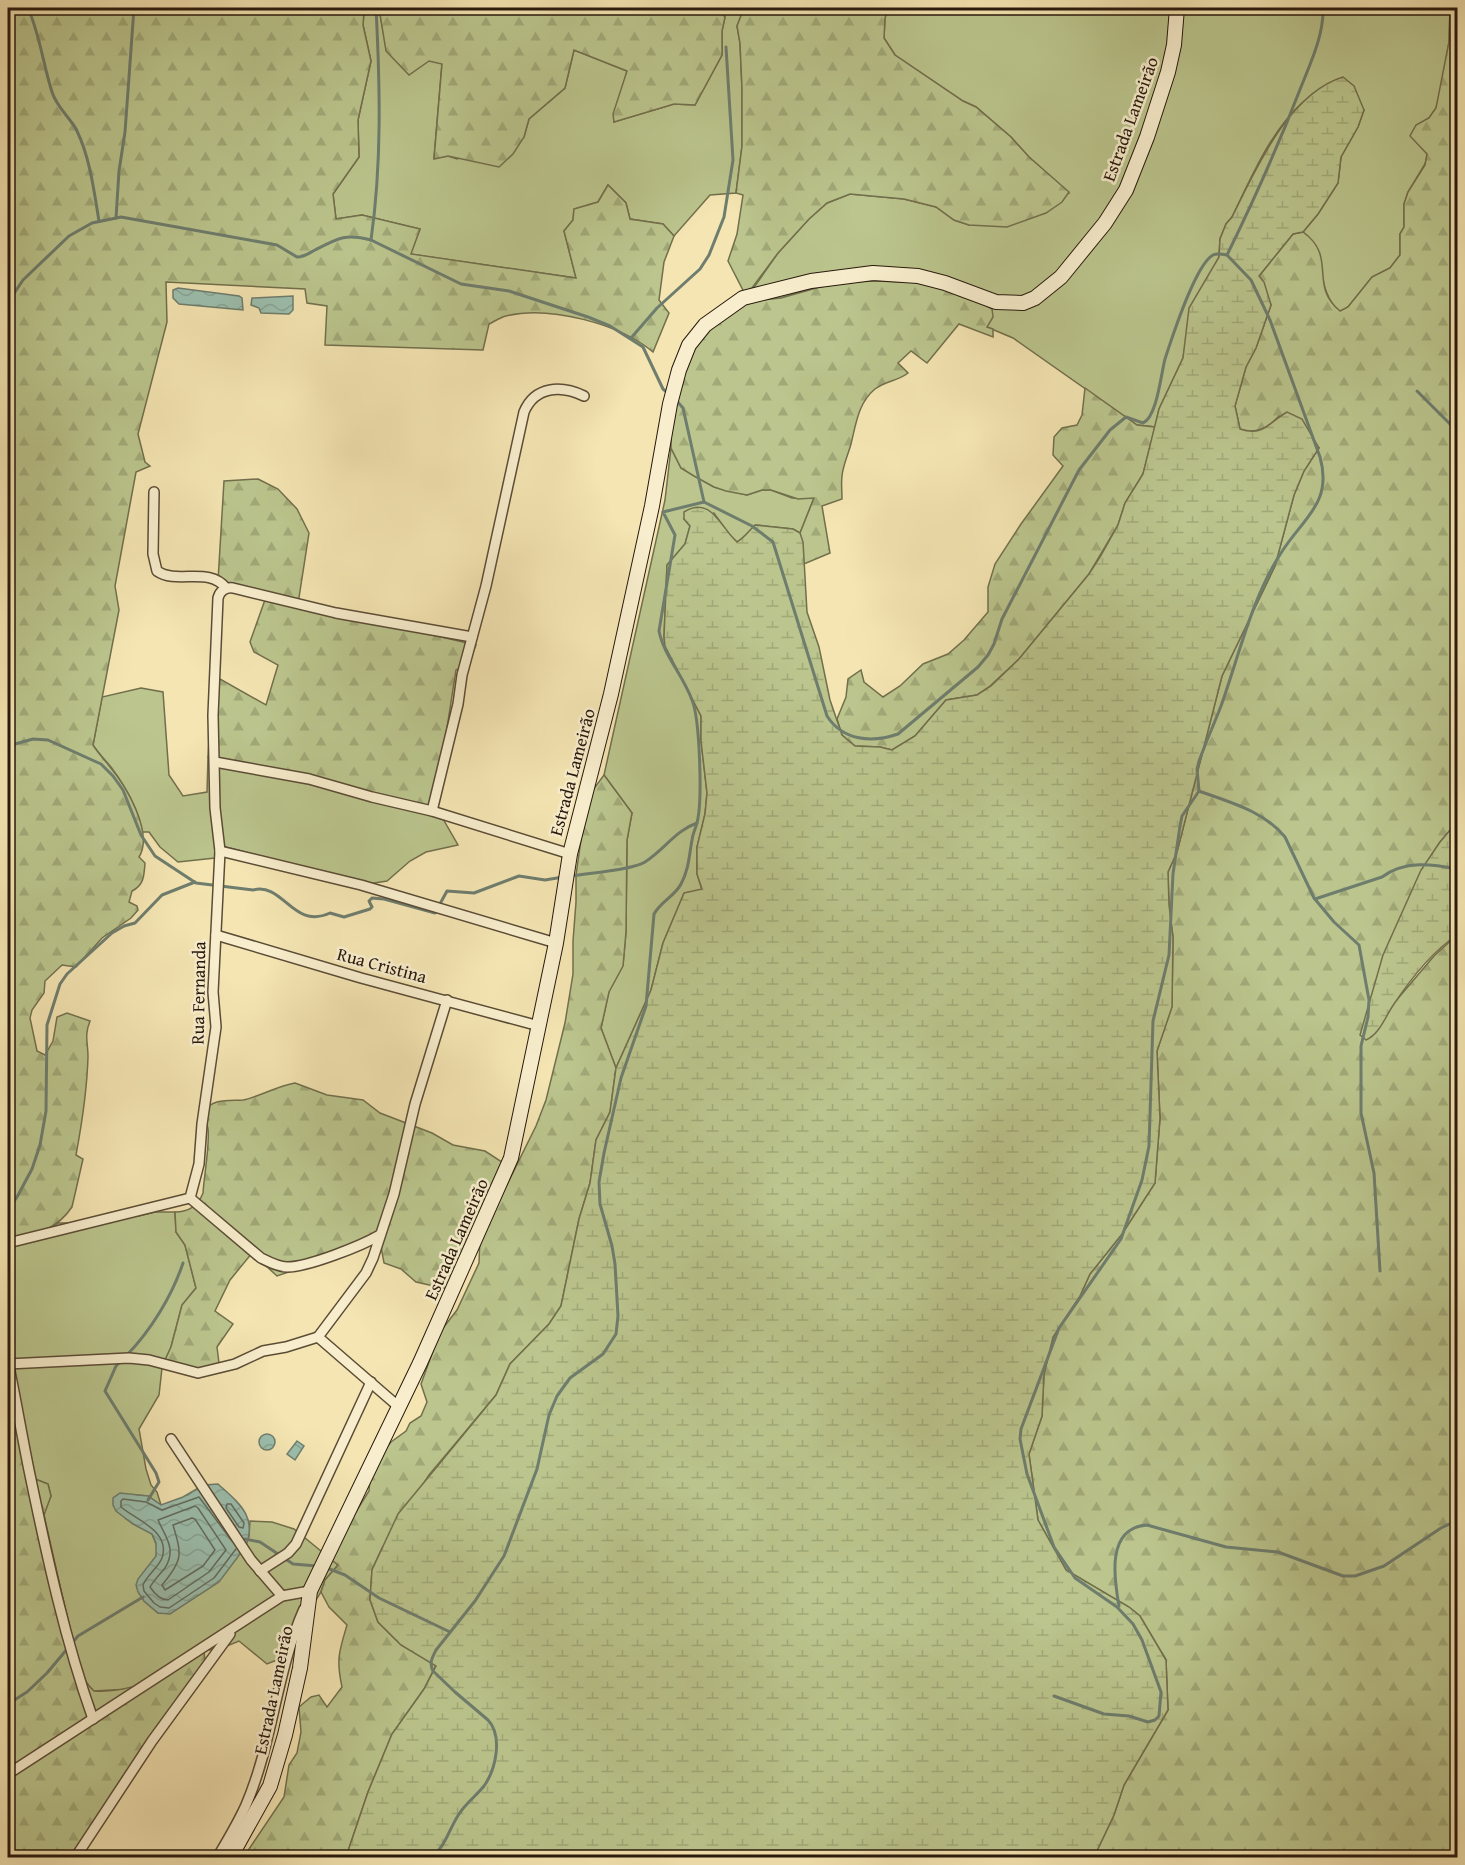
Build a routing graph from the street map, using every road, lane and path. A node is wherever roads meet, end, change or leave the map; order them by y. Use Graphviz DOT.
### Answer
graph roads {
  1 [pos="1177,8"];
  2 [pos="584,396"];
  3 [pos="154,492"];
  4 [pos="226,588"];
  5 [pos="472,637"];
  6 [pos="215,762"];
  7 [pos="432,811"];
  8 [pos="220,851"];
  9 [pos="570,854"];
  10 [pos="216,935"];
  11 [pos="556,944"];
  12 [pos="447,1000"];
  13 [pos="539,1026"];
  14 [pos="190,1198"];
  15 [pos="380,1235"];
  16 [pos="8,1243"];
  17 [pos="318,1337"];
  18 [pos="8,1363"];
  19 [pos="371,1382"];
  20 [pos="399,1407"];
  21 [pos="171,1439"];
  22 [pos="260,1571"];
  23 [pos="282,1596"];
  24 [pos="309,1596"];
  25 [pos="233,1629"];
  26 [pos="93,1719"];
  27 [pos="8,1774"];
  28 [pos="75,1857"];
  29 [pos="217,1857"];
  30 [pos="230,1857"];
  1 -- 9 [label="street, Estrada Lameirão"];
  2 -- 5 [label="street"];
  3 -- 4 [label="street"];
  4 -- 5 [label="street"];
  4 -- 6 [label="street, Rua Fernanda"];
  5 -- 7 [label="street"];
  6 -- 7 [label="street"];
  6 -- 8 [label="street, Rua Fernanda"];
  7 -- 9 [label="street"];
  8 -- 10 [label="street, Rua Fernanda"];
  8 -- 11 [label="street"];
  9 -- 11 [label="street, Estrada Lameirão"];
  10 -- 12 [label="street, Rua Cristina"];
  10 -- 14 [label="street, Rua Fernanda"];
  11 -- 13 [label="street, Estrada Lameirão"];
  12 -- 13 [label="street, Rua Cristina"];
  12 -- 15 [label="street"];
  13 -- 20 [label="street, Estrada Lameirão"];
  14 -- 15 [label="street"];
  14 -- 16 [label="street"];
  15 -- 17 [label="street"];
  17 -- 18 [label="street"];
  17 -- 19 [label="street"];
  18 -- 26 [label="street"];
  19 -- 20 [label="street"];
  19 -- 22 [label="street"];
  20 -- 24 [label="street, Estrada Lameirão"];
  21 -- 22 [label="street"];
  22 -- 23 [label="street"];
  23 -- 24 [label="street"];
  23 -- 25 [label="street"];
  24 -- 29 [label="street"];
  24 -- 30 [label="street, Estrada Lameirão"];
  25 -- 26 [label="street"];
  25 -- 28 [label="street"];
  26 -- 27 [label="street"];
}
